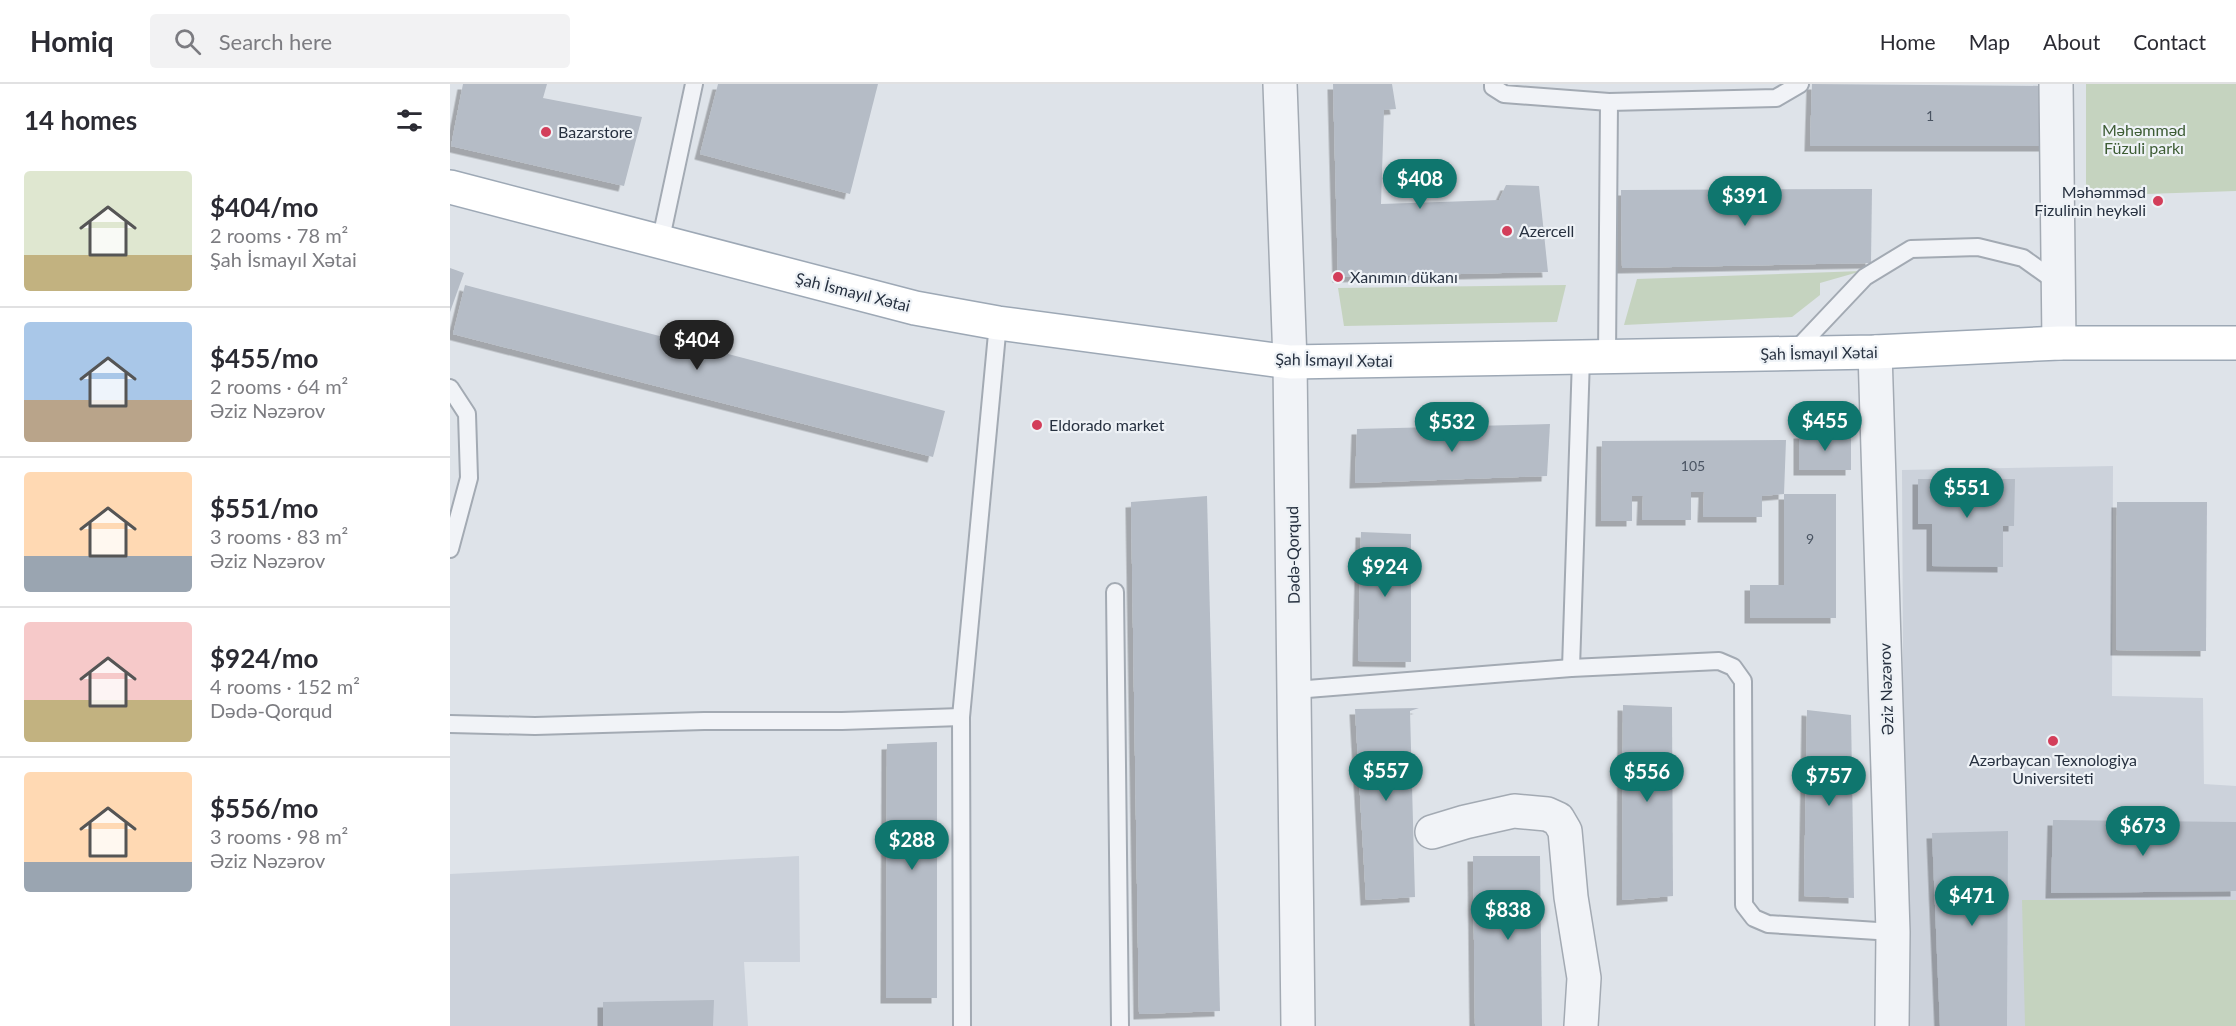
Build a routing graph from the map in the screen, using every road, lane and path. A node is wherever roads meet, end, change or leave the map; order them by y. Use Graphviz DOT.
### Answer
graph roads {
  1 [pos="694,84"];
  2 [pos="1280,84"];
  3 [pos="1493,84"];
  4 [pos="1800,84"];
  5 [pos="2056,84"];
  6 [pos="1609,102"];
  7 [pos="450,187"];
  8 [pos="660,243"];
  9 [pos="2058,283"];
  10 [pos="998,323"];
  11 [pos="2059,343"];
  12 [pos="2236,343"];
  13 [pos="1875,352"];
  14 [pos="1792,354"];
  15 [pos="1594,358"];
  16 [pos="1290,362"];
  17 [pos="450,388"];
  18 [pos="450,549"];
  19 [pos="1115,592"];
  20 [pos="1571,668"];
  21 [pos="1294,690"];
  22 [pos="961,717"];
  23 [pos="450,724"];
  24 [pos="1432,832"];
  25 [pos="1893,932"];
  26 [pos="962,1026"];
  27 [pos="1120,1026"];
  28 [pos="1298,1026"];
  29 [pos="1581,1026"];
  30 [pos="1892,1026"];
  1 -- 8 [label="lane"];
  2 -- 16 [label="street, Dədə-Qorqud"];
  3 -- 6 [label="lane"];
  4 -- 6 [label="lane"];
  5 -- 9 [label="street"];
  6 -- 15 [label="lane"];
  7 -- 8 [label="main road, Şah İsmayıl Xətai"];
  8 -- 10 [label="main road, Şah İsmayıl Xətai"];
  9 -- 11 [label="street"];
  9 -- 14 [label="lane"];
  10 -- 16 [label="main road, Şah İsmayıl Xətai"];
  10 -- 22 [label="lane"];
  11 -- 12 [label="main road, Şah İsmayıl Xətai"];
  11 -- 13 [label="main road, Şah İsmayıl Xətai"];
  13 -- 14 [label="main road, Şah İsmayıl Xətai"];
  13 -- 25 [label="street, Əziz Nəzərov"];
  14 -- 15 [label="main road, Şah İsmayıl Xətai"];
  15 -- 16 [label="main road, Şah İsmayıl Xətai"];
  15 -- 20 [label="lane"];
  16 -- 21 [label="street, Dədə-Qorqud"];
  17 -- 18 [label="lane"];
  19 -- 27 [label="lane"];
  20 -- 21 [label="lane"];
  20 -- 25 [label="lane"];
  21 -- 28 [label="street, Dədə-Qorqud"];
  22 -- 23 [label="lane"];
  22 -- 26 [label="lane"];
  24 -- 29 [label="street"];
  25 -- 30 [label="street, Əziz Nəzərov"];
}
